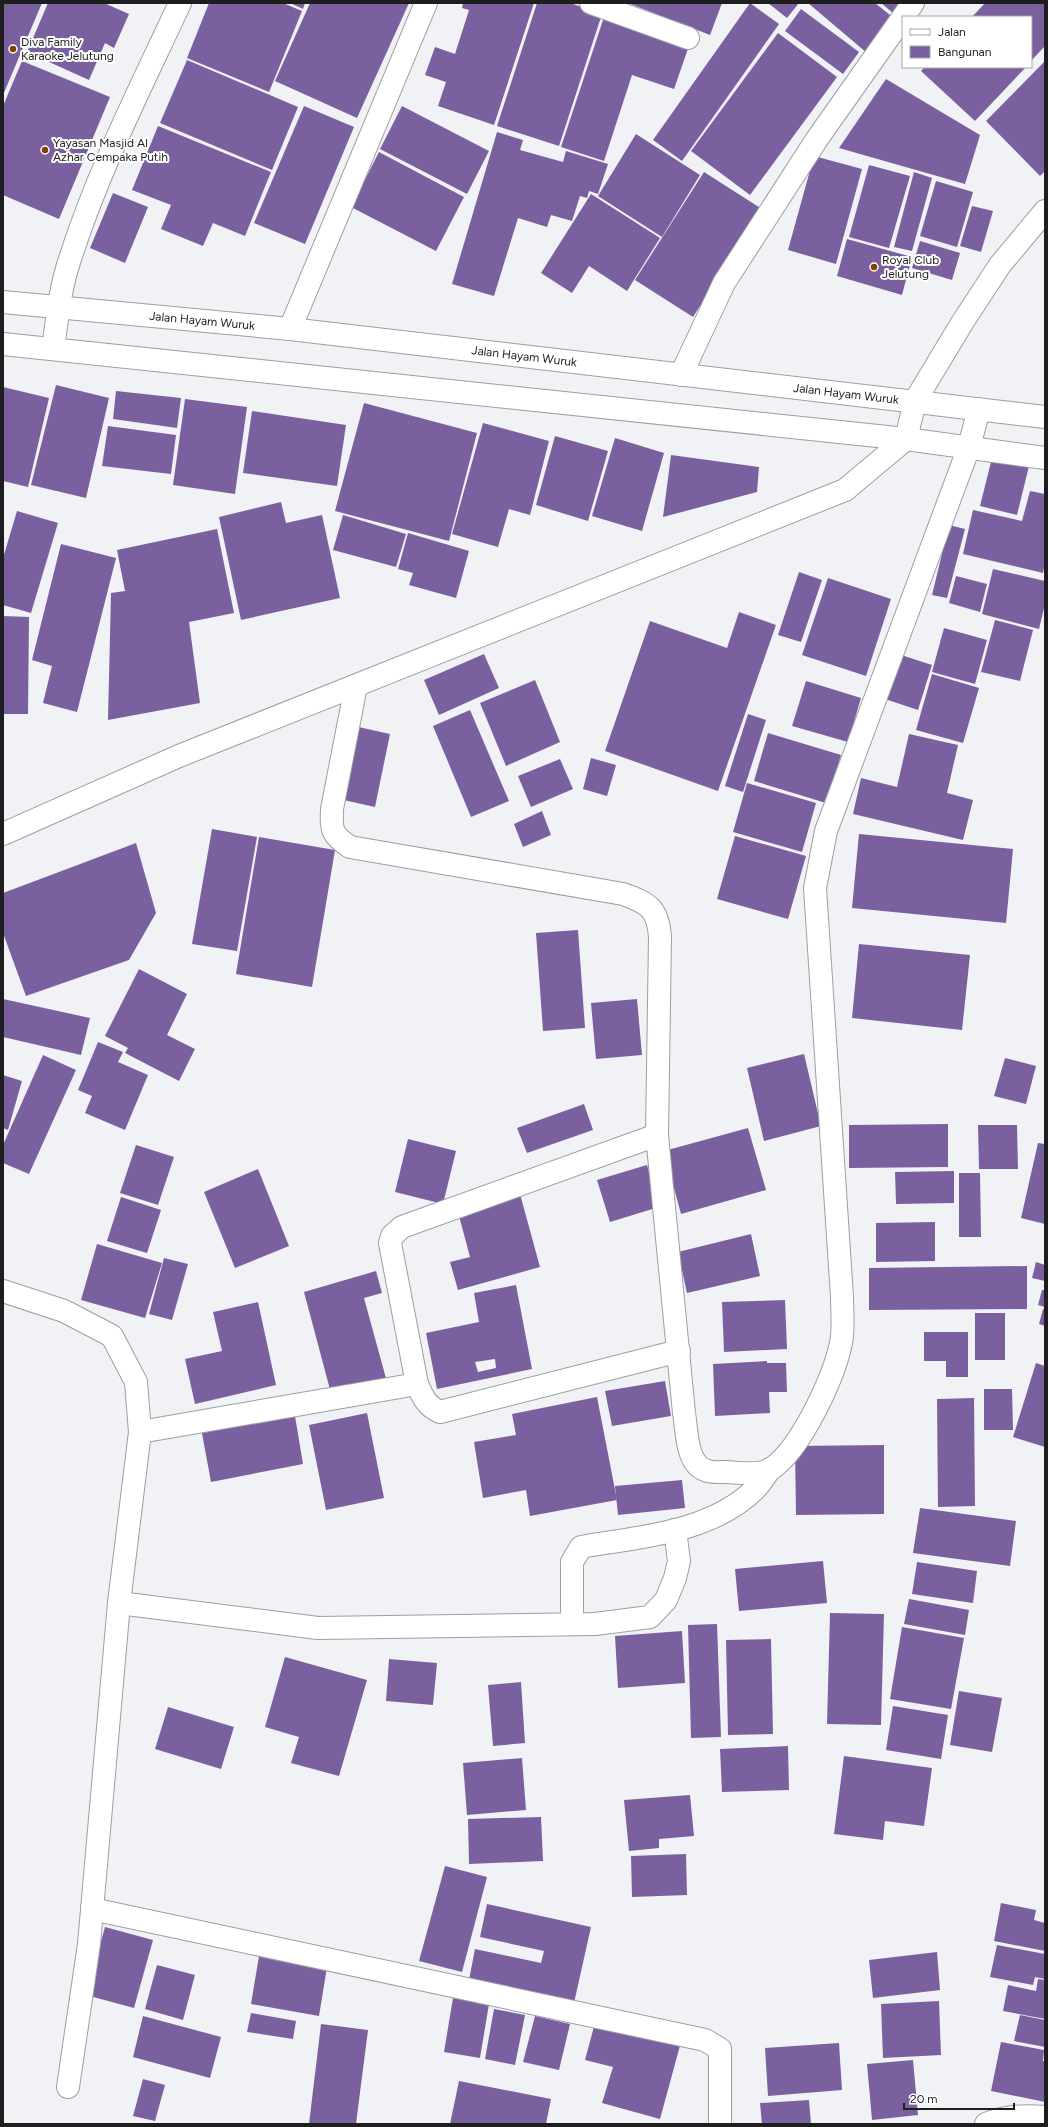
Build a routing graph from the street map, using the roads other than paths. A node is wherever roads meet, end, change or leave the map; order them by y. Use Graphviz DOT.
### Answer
graph roads {
  1 [pos="180,3"];
  2 [pos="426,3"];
  3 [pos="591,3"];
  4 [pos="913,3"];
  5 [pos="904,16"];
  6 [pos="902,19"];
  7 [pos="688,38"];
  8 [pos="1045,211"];
  9 [pos="3,302"];
  10 [pos="59,308"];
  11 [pos="290,329"];
  12 [pos="3,344"];
  13 [pos="53,349"];
  14 [pos="681,375"];
  15 [pos="915,401"];
  16 [pos="979,409"];
  17 [pos="1045,417"];
  18 [pos="906,439"];
  19 [pos="969,447"];
  20 [pos="1045,458"];
  21 [pos="356,686"];
  22 [pos="3,834"];
  23 [pos="657,1135"];
  24 [pos="3,1291"];
  25 [pos="679,1351"];
  26 [pos="417,1384"];
  27 [pos="140,1432"];
  28 [pos="770,1469"];
  29 [pos="675,1530"];
  30 [pos="119,1603"];
  31 [pos="572,1624"];
  32 [pos="92,1909"];
  33 [pos="68,2087"];
  34 [pos="1045,2117"];
  35 [pos="720,2124"];
  36 [pos="986,2124"];
  1 -- 10 [label="street"];
  2 -- 11 [label="street"];
  3 -- 7 [label="street"];
  4 -- 5 [label="street"];
  6 -- 14 [label="street"];
  8 -- 15 [label="street"];
  9 -- 10 [label="street, Jalan Hayam Wuruk"];
  10 -- 11 [label="street, Jalan Hayam Wuruk"];
  10 -- 13 [label="street"];
  11 -- 14 [label="street, Jalan Hayam Wuruk"];
  12 -- 13 [label="street"];
  13 -- 18 [label="street"];
  14 -- 15 [label="street, Jalan Hayam Wuruk"];
  15 -- 16 [label="street, Jalan Hayam Wuruk"];
  15 -- 18 [label="street"];
  16 -- 17 [label="street, Jalan Hayam Wuruk"];
  16 -- 19 [label="street"];
  18 -- 19 [label="street"];
  18 -- 21 [label="street"];
  19 -- 20 [label="street"];
  19 -- 28 [label="street"];
  21 -- 22 [label="street"];
  21 -- 23 [label="street"];
  23 -- 25 [label="street"];
  23 -- 26 [label="street"];
  24 -- 27 [label="street"];
  25 -- 26 [label="street"];
  25 -- 28 [label="street"];
  26 -- 27 [label="street"];
  27 -- 30 [label="street"];
  28 -- 29 [label="street"];
  29 -- 31 [label="street"];
  29 -- 31 [label="street"];
  30 -- 31 [label="street"];
  30 -- 32 [label="street"];
  32 -- 33 [label="street"];
  32 -- 35 [label="street"];
  34 -- 36 [label="street"];
}
